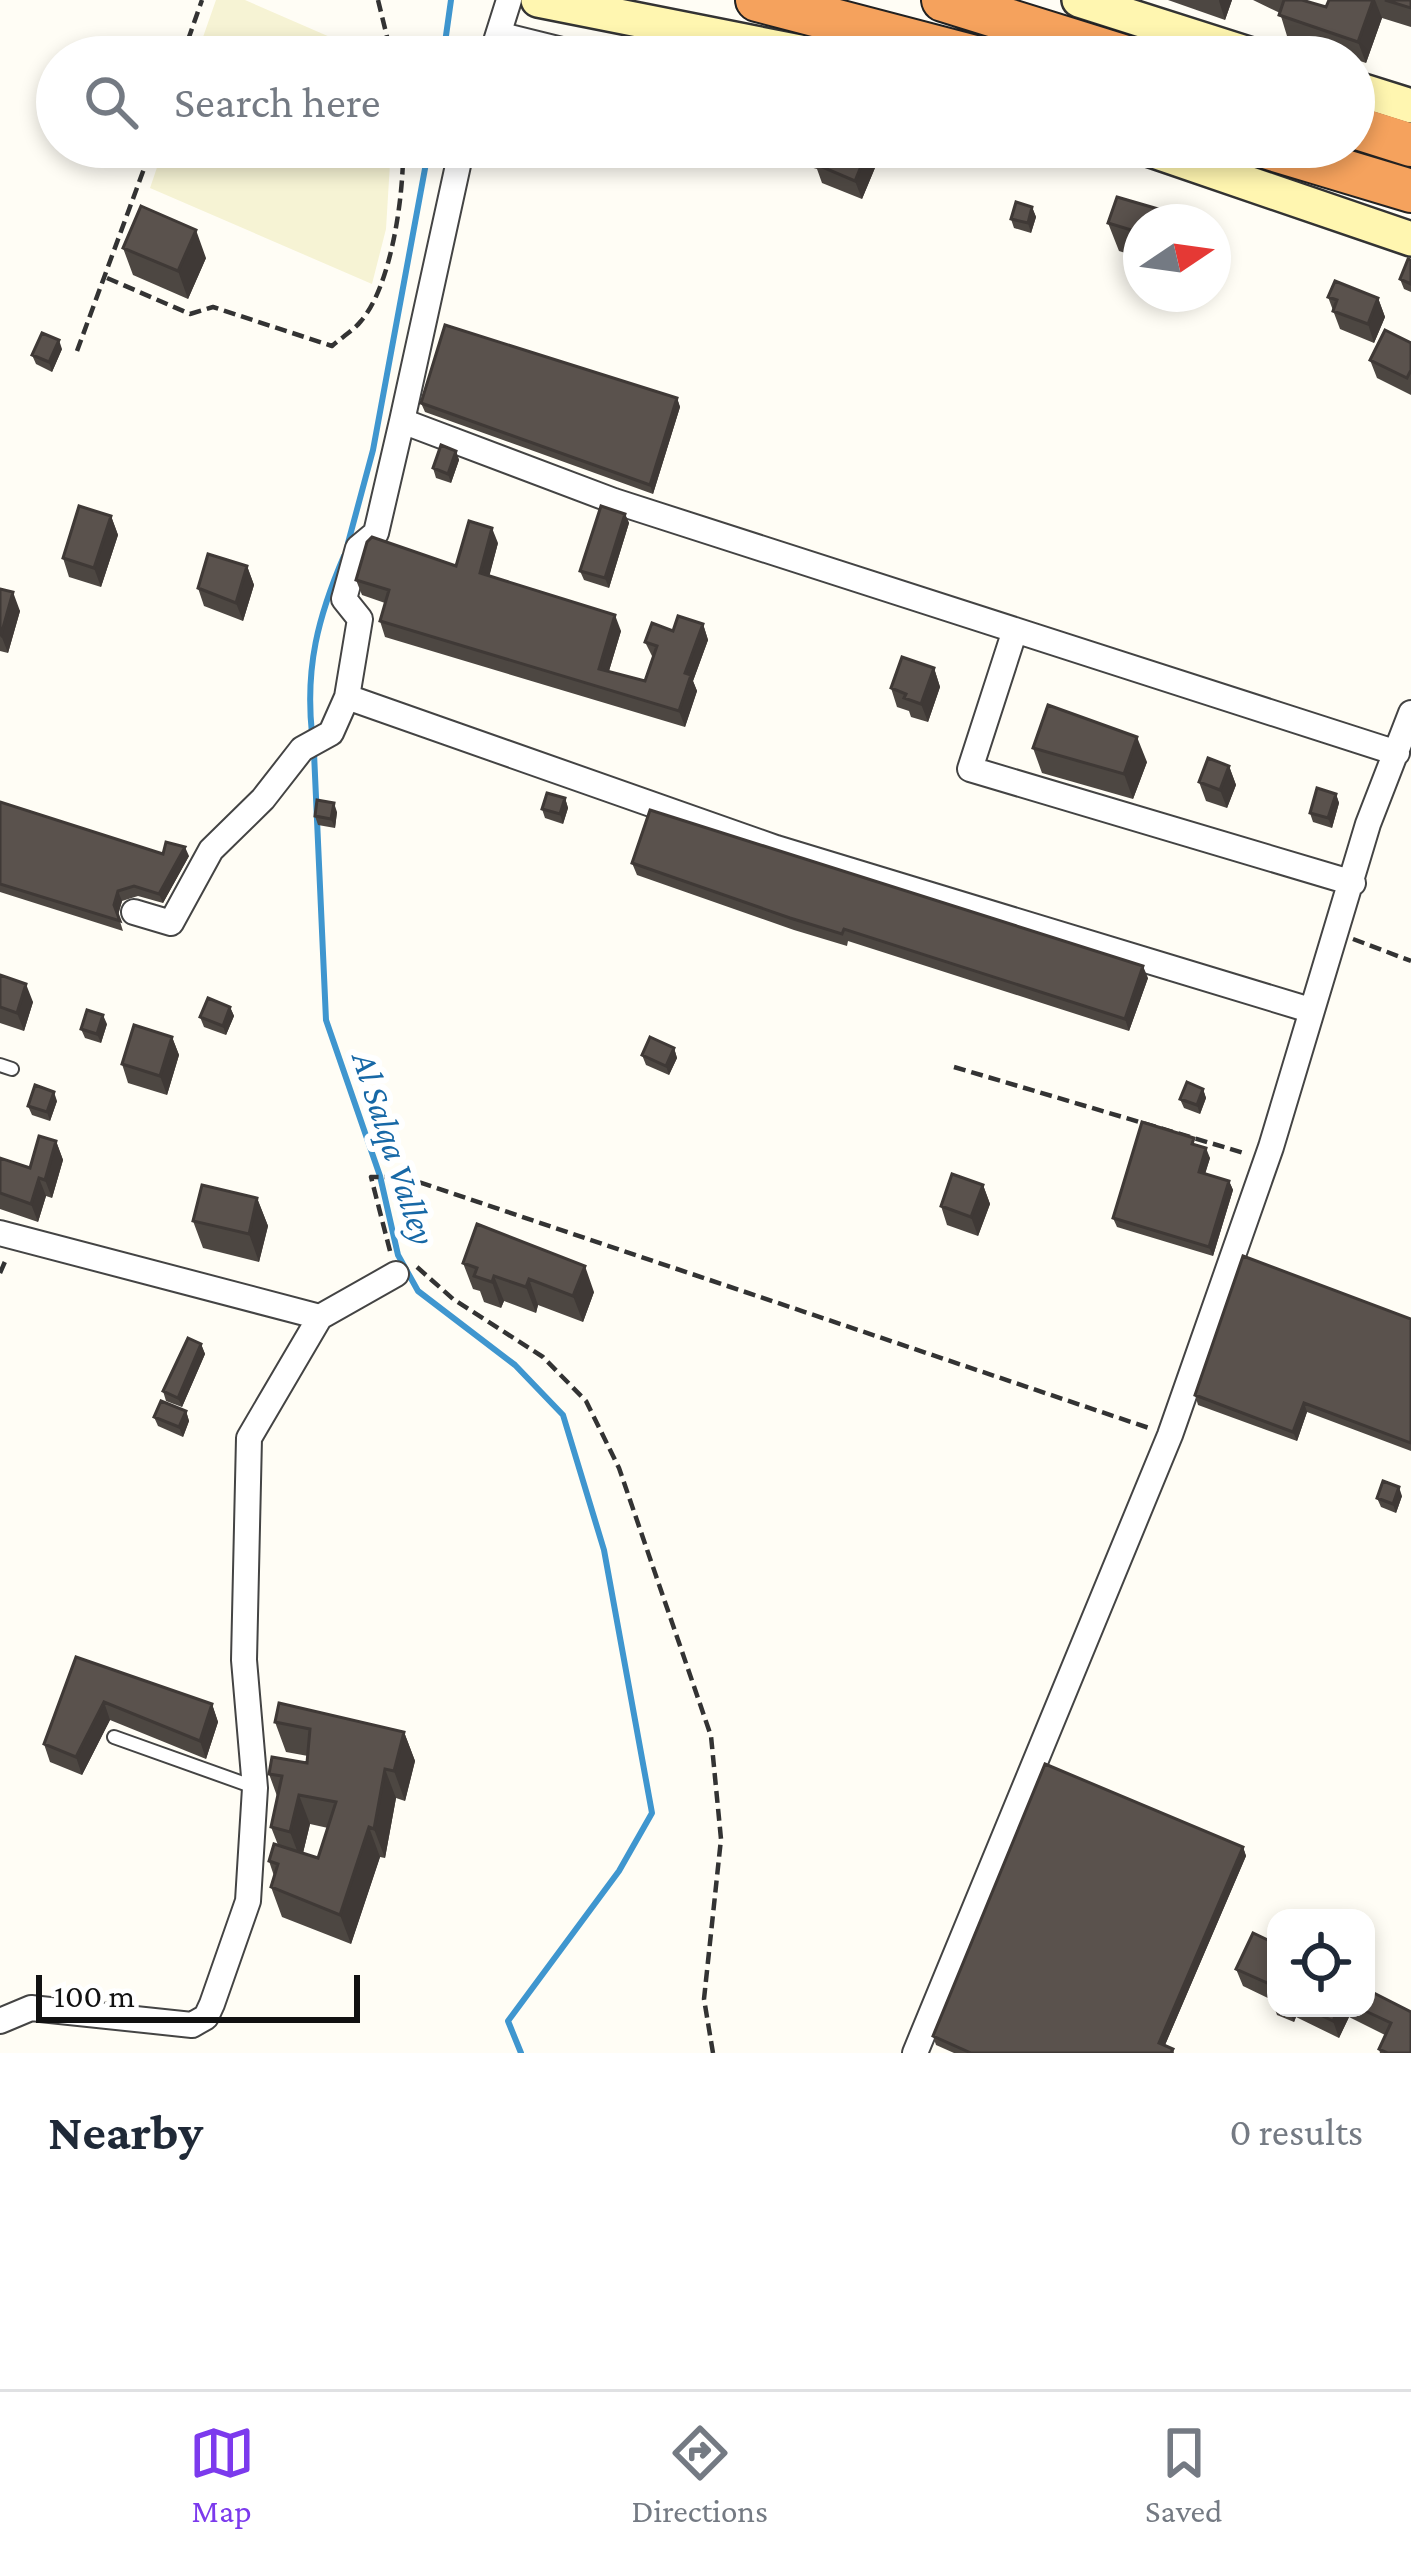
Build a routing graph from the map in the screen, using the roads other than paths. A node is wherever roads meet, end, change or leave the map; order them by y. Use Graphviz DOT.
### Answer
graph roads {
  1 [pos="509,0"];
  2 [pos="538,0"];
  3 [pos="943,0"];
  4 [pos="1079,0"];
  5 [pos="772,1"];
  6 [pos="502,29"];
  7 [pos="499,36"];
  8 [pos="532,36"];
  9 [pos="719,36"];
  10 [pos="899,36"];
  11 [pos="1059,36"];
  12 [pos="1192,36"];
  13 [pos="1375,95"];
  14 [pos="1411,106"];
  15 [pos="1375,134"];
  16 [pos="1411,145"];
  17 [pos="456,168"];
  18 [pos="1203,168"];
  19 [pos="1335,168"];
  20 [pos="1411,191"];
  21 [pos="1411,239"];
  22 [pos="402,421"];
  23 [pos="1015,630"];
  24 [pos="346,697"];
  25 [pos="1411,713"];
  26 [pos="1397,753"];
  27 [pos="1353,883"];
  28 [pos="134,913"];
  29 [pos="1310,1010"];
  30 [pos="8,1236"];
  31 [pos="396,1274"];
  32 [pos="320,1318"];
  33 [pos="114,1737"];
  34 [pos="255,1788"];
  35 [pos="0,2021"];
  36 [pos="915,2053"];
  1 -- 6 [label="street"];
  2 -- 9 [label="main road"];
  3 -- 11 [label="highway"];
  4 -- 12 [label="main road"];
  5 -- 10 [label="highway"];
  6 -- 7 [label="street"];
  6 -- 8 [label="lane"];
  13 -- 14 [label="main road"];
  15 -- 16 [label="highway"];
  17 -- 22 [label="street"];
  18 -- 21 [label="main road"];
  19 -- 20 [label="highway"];
  22 -- 23 [label="street"];
  22 -- 24 [label="street"];
  23 -- 26 [label="street"];
  23 -- 27 [label="street"];
  24 -- 28 [label="street"];
  24 -- 29 [label="street"];
  25 -- 26 [label="street"];
  26 -- 27 [label="street"];
  27 -- 29 [label="street"];
  29 -- 36 [label="street"];
  30 -- 32 [label="street"];
  31 -- 32 [label="street"];
  32 -- 34 [label="street"];
  33 -- 34 [label="lane"];
  34 -- 35 [label="street"];
}
